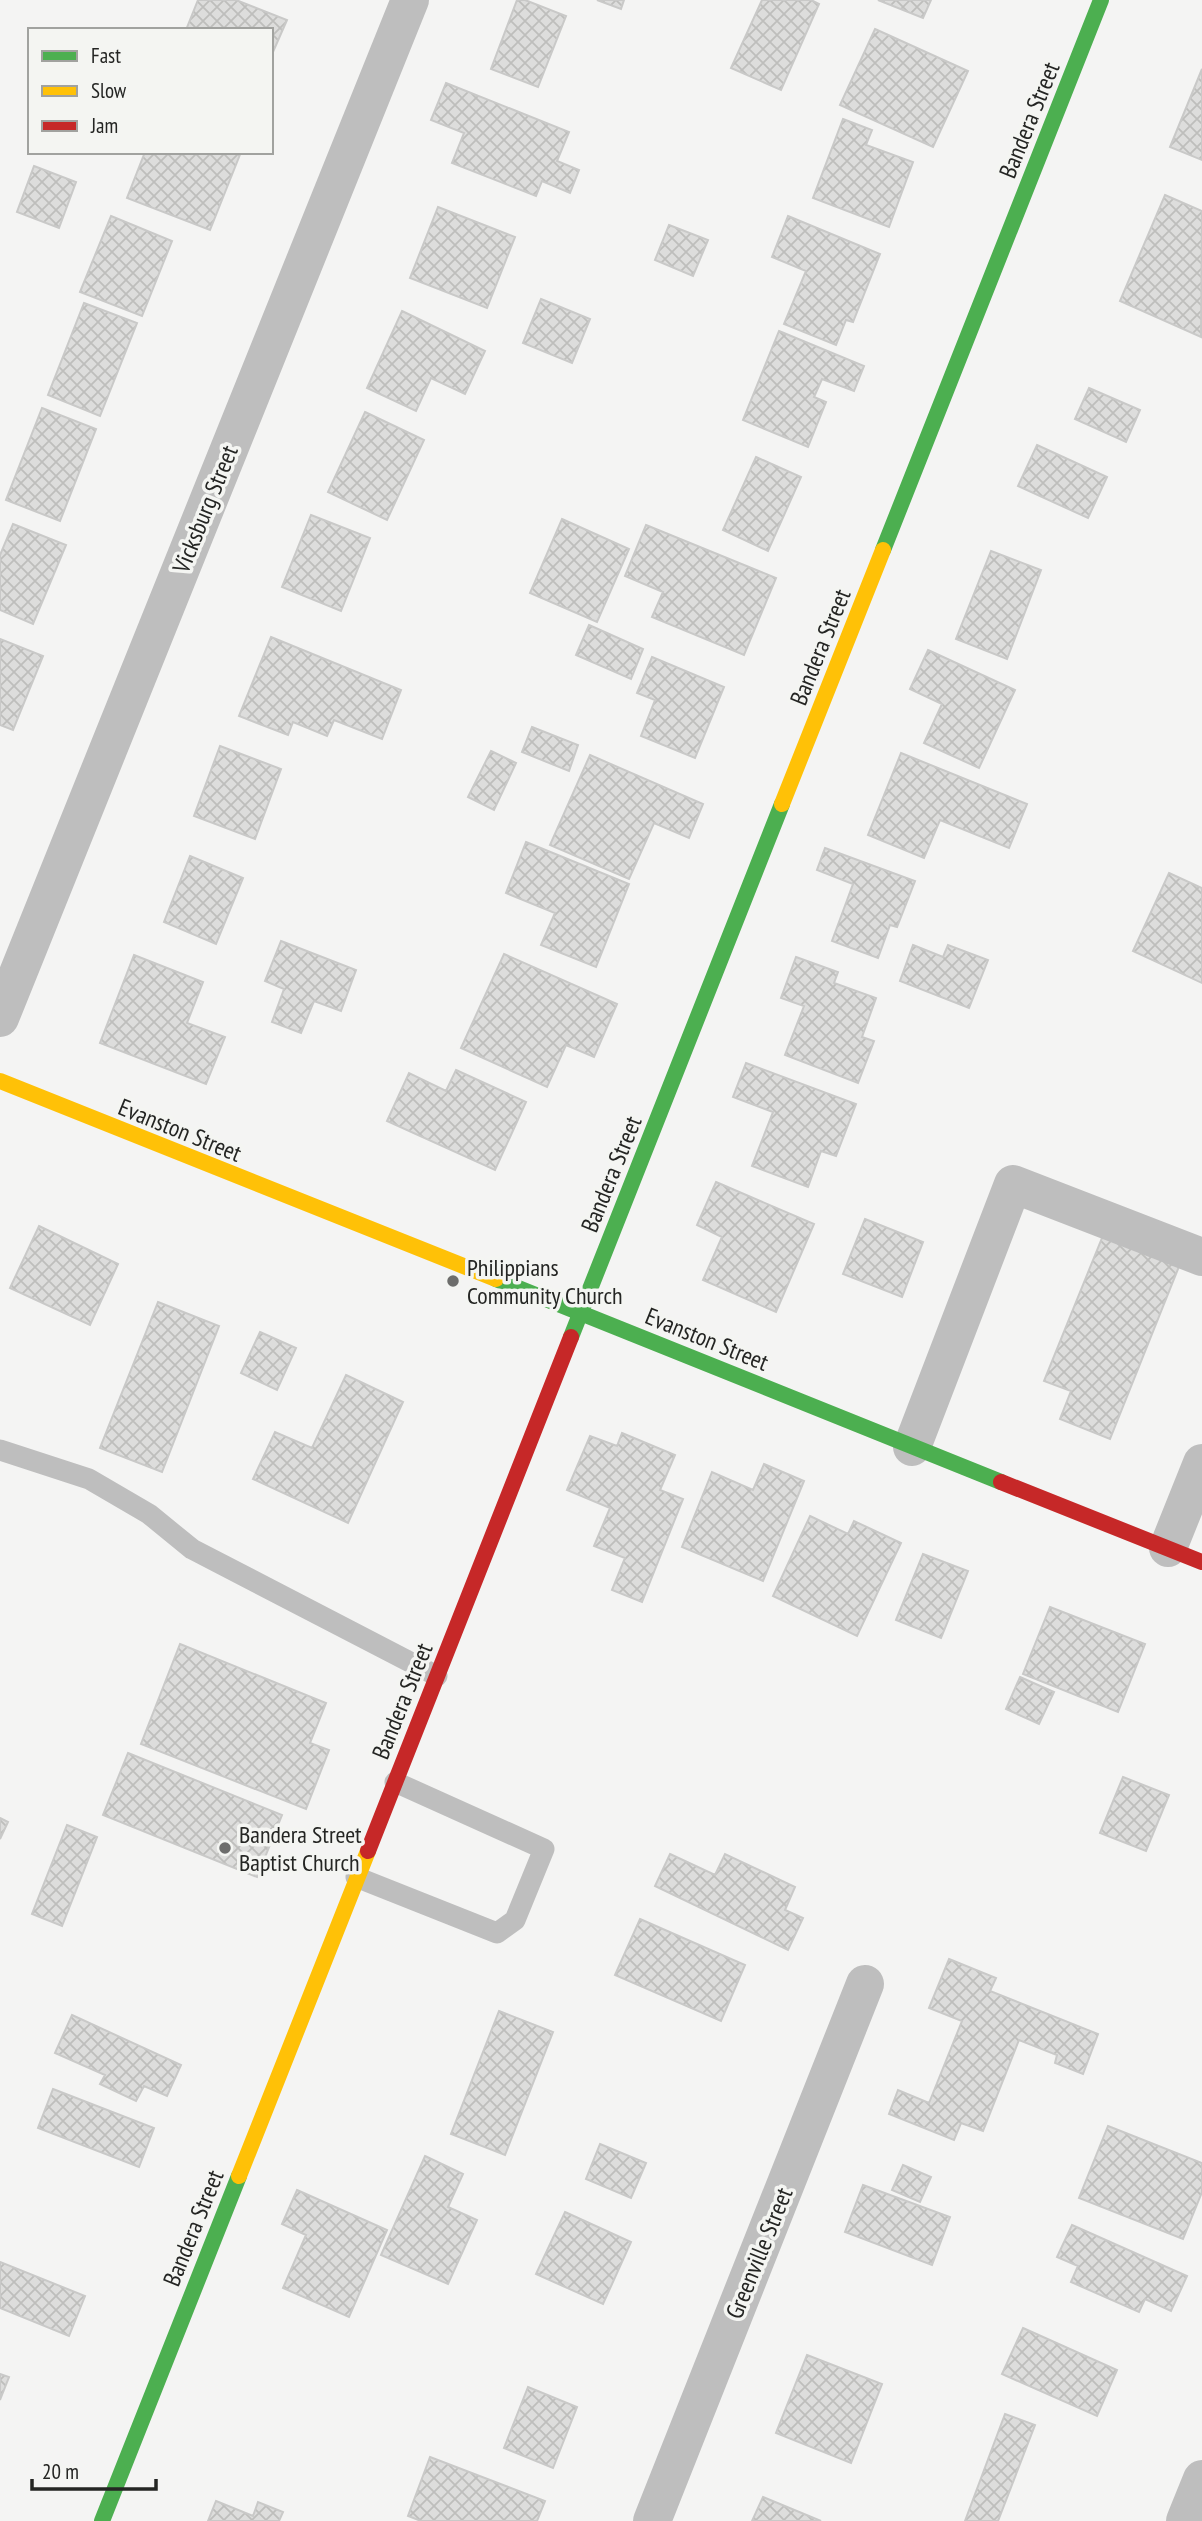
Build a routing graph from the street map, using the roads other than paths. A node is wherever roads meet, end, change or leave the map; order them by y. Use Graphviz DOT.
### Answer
graph roads {
  1 [pos="410,0"];
  2 [pos="1101,0"];
  3 [pos="0,1018"];
  4 [pos="0,1082"];
  5 [pos="1202,1257"];
  6 [pos="580,1313"];
  7 [pos="912,1447"];
  8 [pos="0,1450"];
  9 [pos="1202,1463"];
  10 [pos="1185,1555"];
  11 [pos="437,1676"];
  12 [pos="395,1782"];
  13 [pos="356,1877"];
  14 [pos="865,1984"];
  15 [pos="1202,2479"];
  16 [pos="102,2521"];
  17 [pos="652,2521"];
  18 [pos="1185,2521"];
  1 -- 3 [label="street, Vicksburg Street"];
  2 -- 6 [label="street, Bandera Street"];
  4 -- 6 [label="street, Evanston Street"];
  5 -- 7 [label="street"];
  6 -- 7 [label="street, Evanston Street"];
  6 -- 11 [label="street, Bandera Street"];
  7 -- 10 [label="street, Evanston Street"];
  8 -- 11 [label="lane"];
  9 -- 10 [label="street"];
  11 -- 12 [label="street, Bandera Street"];
  12 -- 13 [label="street, Bandera Street"];
  12 -- 13 [label="lane"];
  13 -- 16 [label="street, Bandera Street"];
  14 -- 17 [label="street, Greenville Street"];
  15 -- 18 [label="street"];
}
